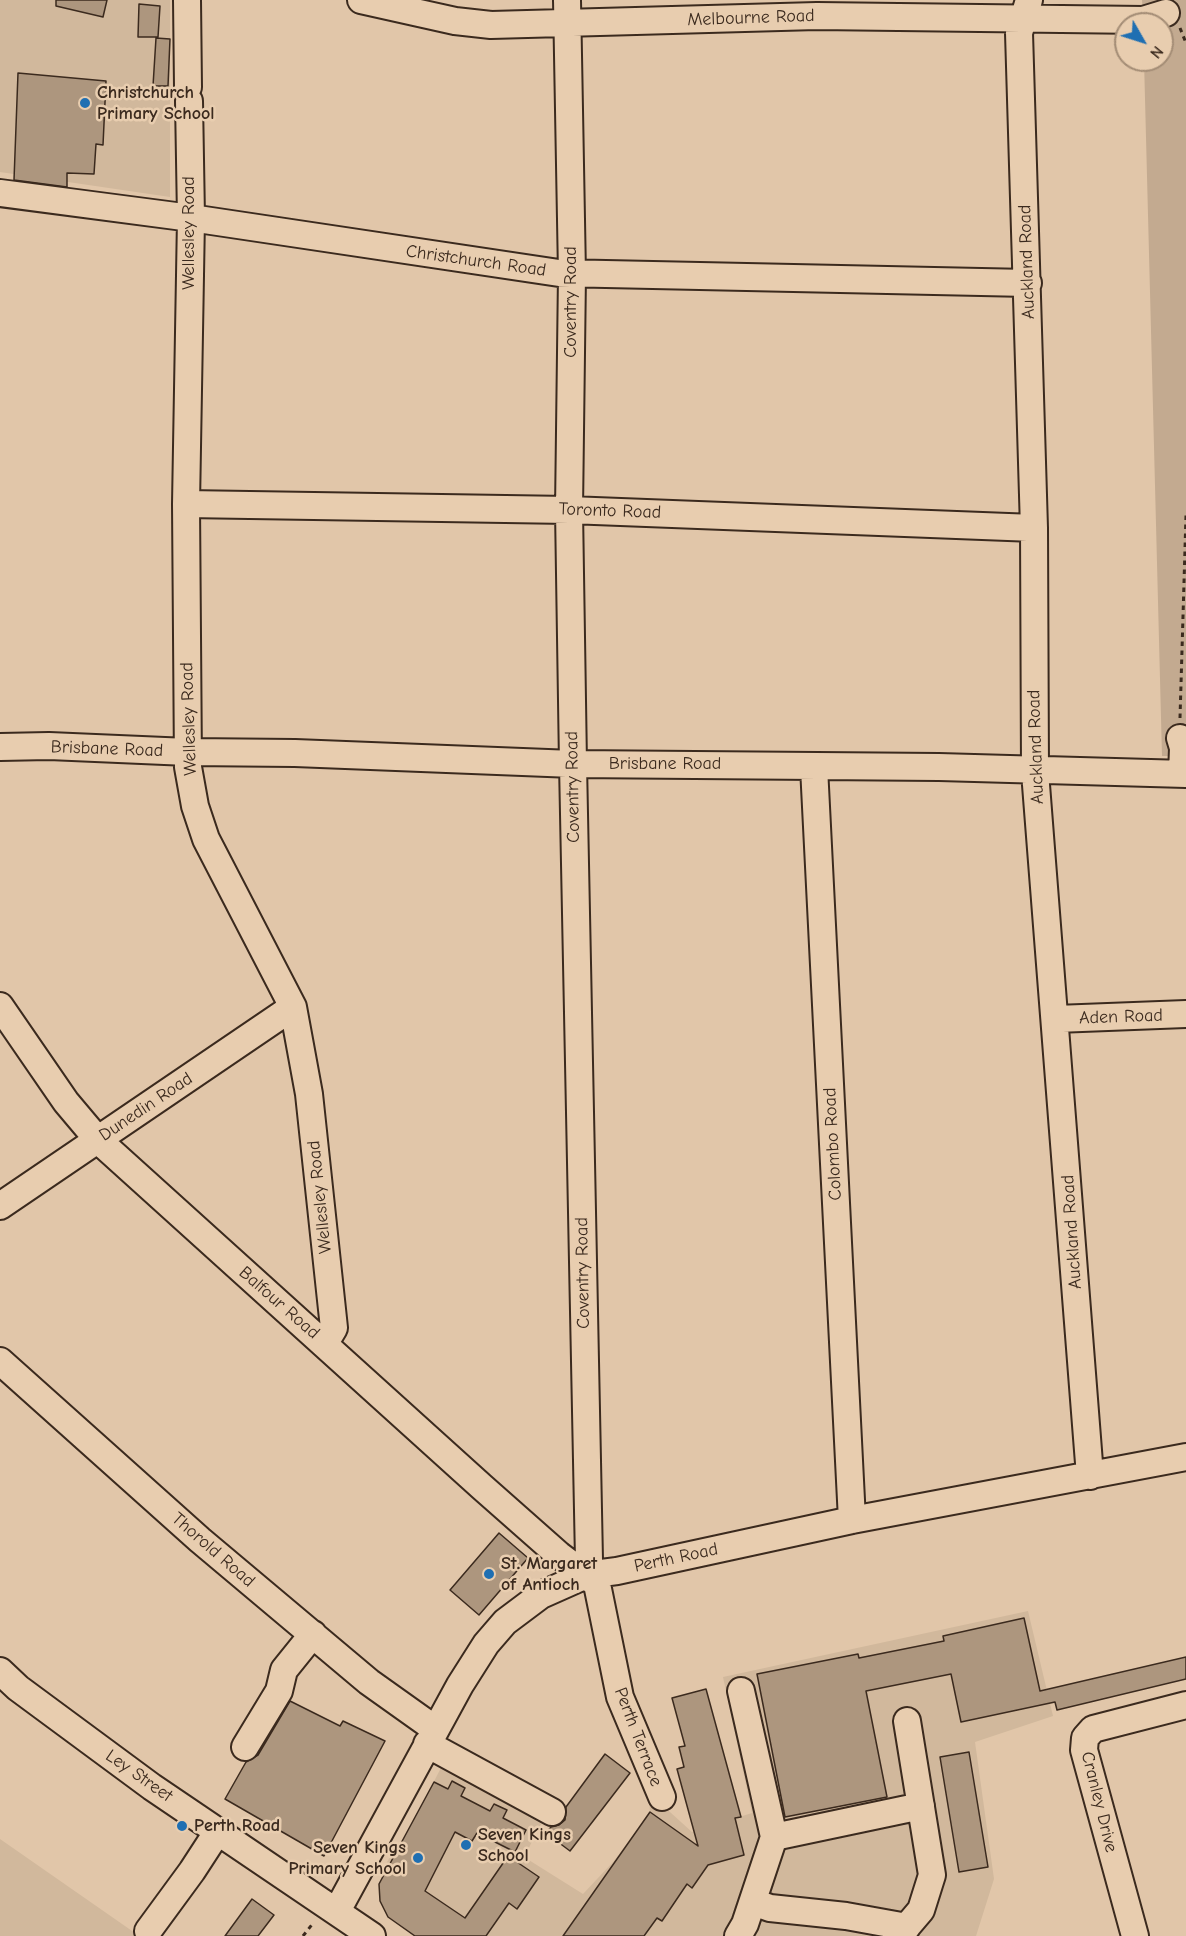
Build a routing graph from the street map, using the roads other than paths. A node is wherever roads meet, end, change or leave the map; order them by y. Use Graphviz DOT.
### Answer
graph roads {
  1 [pos="187,0"];
  2 [pos="361,0"];
  3 [pos="818,8"];
  4 [pos="1025,9"];
  5 [pos="566,12"];
  6 [pos="1114,16"];
  7 [pos="0,193"];
  8 [pos="190,218"];
  9 [pos="572,274"];
  10 [pos="1028,283"];
  11 [pos="186,504"];
  12 [pos="569,510"];
  13 [pos="1034,528"];
  14 [pos="1179,738"];
  15 [pos="0,747"];
  16 [pos="188,753"];
  17 [pos="573,764"];
  18 [pos="814,767"];
  19 [pos="1035,772"];
  20 [pos="1184,774"];
  21 [pos="0,1006"];
  22 [pos="293,1007"];
  23 [pos="1186,1014"];
  24 [pos="1056,1019"];
  25 [pos="98,1140"];
  26 [pos="0,1206"];
  27 [pos="325,1343"];
  28 [pos="0,1361"];
  29 [pos="1186,1457"];
  30 [pos="1090,1476"];
  31 [pos="852,1520"];
  32 [pos="586,1575"];
  33 [pos="312,1634"];
  34 [pos="0,1671"];
  35 [pos="741,1691"];
  36 [pos="1186,1706"];
  37 [pos="907,1721"];
  38 [pos="431,1737"];
  39 [pos="245,1747"];
  40 [pos="662,1797"];
  41 [pos="921,1806"];
  42 [pos="552,1812"];
  43 [pos="218,1831"];
  44 [pos="774,1837"];
  45 [pos="753,1902"];
  46 [pos="337,1911"];
  47 [pos="148,1931"];
  48 [pos="903,1931"];
  49 [pos="372,1936"];
  50 [pos="738,1936"];
  51 [pos="1135,1936"];
  1 -- 8 [label="street, Wellesley Road"];
  2 -- 5 [label="street, Melbourne Road"];
  3 -- 4 [label="street, Melbourne Road"];
  3 -- 5 [label="street, Melbourne Road"];
  4 -- 6 [label="street, Melbourne Road"];
  4 -- 10 [label="street, Auckland Road"];
  5 -- 9 [label="street, Coventry Road"];
  7 -- 8 [label="street, Christchurch Road"];
  8 -- 9 [label="street, Christchurch Road"];
  8 -- 11 [label="street, Wellesley Road"];
  9 -- 10 [label="street, Christchurch Road"];
  9 -- 12 [label="street, Coventry Road"];
  10 -- 13 [label="street, Auckland Road"];
  11 -- 12 [label="street, Toronto Road"];
  11 -- 16 [label="street, Wellesley Road"];
  12 -- 13 [label="street, Toronto Road"];
  12 -- 17 [label="street, Coventry Road"];
  13 -- 19 [label="street, Auckland Road"];
  14 -- 20 [label="street"];
  15 -- 16 [label="street, Brisbane Road"];
  16 -- 17 [label="street, Brisbane Road"];
  16 -- 22 [label="street, Wellesley Road"];
  17 -- 18 [label="street, Brisbane Road"];
  17 -- 32 [label="street, Coventry Road"];
  18 -- 19 [label="street, Brisbane Road"];
  18 -- 31 [label="street, Colombo Road"];
  19 -- 20 [label="street, Brisbane Road"];
  19 -- 24 [label="street, Auckland Road"];
  21 -- 25 [label="street, Balfour Road"];
  22 -- 25 [label="street, Dunedin Road"];
  22 -- 27 [label="street, Wellesley Road"];
  23 -- 24 [label="street, Aden Road"];
  24 -- 30 [label="street, Auckland Road"];
  25 -- 26 [label="street, Dunedin Road"];
  25 -- 27 [label="street, Balfour Road"];
  27 -- 32 [label="street, Balfour Road"];
  28 -- 33 [label="street, Thorold Road"];
  29 -- 30 [label="street, Perth Road"];
  30 -- 31 [label="street, Perth Road"];
  31 -- 32 [label="street, Perth Road"];
  32 -- 38 [label="street, Perth Road"];
  32 -- 40 [label="street, Perth Terrace"];
  33 -- 38 [label="street, Thorold Road"];
  33 -- 39 [label="street"];
  34 -- 43 [label="street, Ley Street"];
  35 -- 44 [label="street"];
  36 -- 51 [label="street, Cranley Drive"];
  37 -- 41 [label="street"];
  38 -- 42 [label="street, Thorold Road"];
  38 -- 46 [label="street, Perth Road"];
  41 -- 44 [label="street"];
  41 -- 48 [label="street"];
  43 -- 46 [label="street, Ley Street"];
  43 -- 47 [label="street"];
  44 -- 45 [label="street"];
  45 -- 48 [label="street"];
  45 -- 50 [label="street"];
  46 -- 49 [label="street, Ley Street"];
}
